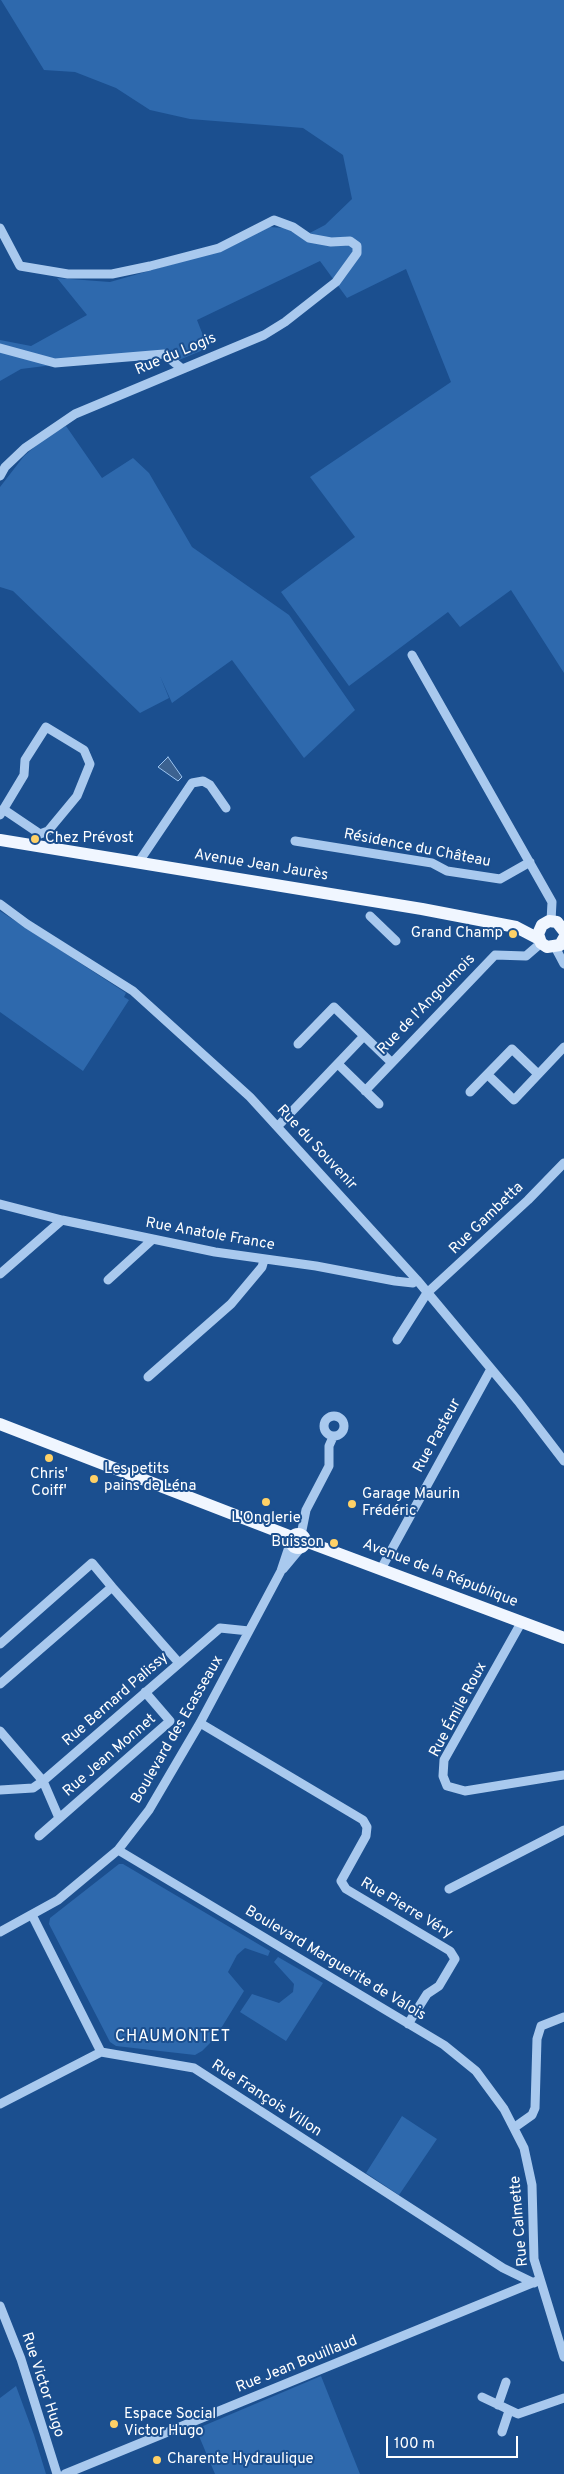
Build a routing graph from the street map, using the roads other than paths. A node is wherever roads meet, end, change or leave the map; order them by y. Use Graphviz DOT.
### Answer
graph roads {
  1 [pos="0,228"];
  2 [pos="0,348"];
  3 [pos="180,368"];
  4 [pos="0,476"];
  5 [pos="412,656"];
  6 [pos="226,808"];
  7 [pos="2,812"];
  8 [pos="0,840"];
  9 [pos="294,841"];
  10 [pos="530,862"];
  11 [pos="138,863"];
  12 [pos="0,904"];
  13 [pos="370,916"];
  14 [pos="547,923"];
  15 [pos="516,927"];
  16 [pos="564,931"];
  17 [pos="564,938"];
  18 [pos="396,941"];
  19 [pos="540,941"];
  20 [pos="555,947"];
  21 [pos="564,964"];
  22 [pos="364,1036"];
  23 [pos="298,1044"];
  24 [pos="564,1047"];
  25 [pos="391,1062"];
  26 [pos="338,1064"];
  27 [pos="538,1074"];
  28 [pos="488,1075"];
  29 [pos="365,1091"];
  30 [pos="470,1092"];
  31 [pos="379,1104"];
  32 [pos="278,1126"];
  33 [pos="564,1163"];
  34 [pos="0,1204"];
  35 [pos="62,1220"];
  36 [pos="153,1239"];
  37 [pos="264,1260"];
  38 [pos="0,1274"];
  39 [pos="108,1280"];
  40 [pos="417,1280"];
  41 [pos="427,1293"];
  42 [pos="397,1340"];
  43 [pos="491,1369"];
  44 [pos="148,1377"];
  45 [pos="1,1427"];
  46 [pos="333,1437"];
  47 [pos="564,1461"];
  48 [pos="298,1540"];
  49 [pos="381,1570"];
  50 [pos="112,1587"];
  51 [pos="521,1622"];
  52 [pos="248,1631"];
  53 [pos="564,1638"];
  54 [pos="0,1644"];
  55 [pos="179,1663"];
  56 [pos="0,1684"];
  57 [pos="145,1692"];
  58 [pos="200,1723"];
  59 [pos="0,1731"];
  60 [pos="564,1775"];
  61 [pos="43,1781"];
  62 [pos="0,1790"];
  63 [pos="59,1818"];
  64 [pos="564,1830"];
  65 [pos="39,1836"];
  66 [pos="118,1850"];
  67 [pos="449,1889"];
  68 [pos="32,1915"];
  69 [pos="0,1932"];
  70 [pos="564,2016"];
  71 [pos="408,2024"];
  72 [pos="102,2052"];
  73 [pos="0,2104"];
  74 [pos="515,2127"];
  75 [pos="537,2281"];
  76 [pos="0,2306"];
  77 [pos="564,2358"];
  78 [pos="506,2382"];
  79 [pos="482,2397"];
  80 [pos="564,2398"];
  81 [pos="498,2405"];
  82 [pos="509,2411"];
  83 [pos="502,2432"];
  84 [pos="56,2474"];
  85 [pos="65,2474"];
  1 -- 3 [label="street, Rue du Logis"];
  2 -- 3 [label="street"];
  3 -- 4 [label="street, Rue du Logis"];
  5 -- 10 [label="street"];
  6 -- 11 [label="street"];
  7 -- 7 [label="street"];
  8 -- 11 [label="main road, Avenue Jean Jaurès"];
  9 -- 10 [label="street, Résidence du Château"];
  10 -- 14 [label="street"];
  11 -- 15 [label="main road, Avenue Jean Jaurès"];
  12 -- 32 [label="street, Rue du Souvenir"];
  13 -- 18 [label="street"];
  14 -- 15 [label="main road, Avenue Jean Jaurès"];
  14 -- 16 [label="main road"];
  14 -- 19 [label="main road"];
  15 -- 19 [label="main road, Avenue Jean Jaurès"];
  17 -- 20 [label="main road"];
  19 -- 20 [label="main road, Avenue Jean Jaurès"];
  19 -- 25 [label="street, Rue de l'Angoumois"];
  20 -- 21 [label="street"];
  22 -- 23 [label="street"];
  22 -- 25 [label="street"];
  22 -- 26 [label="street"];
  24 -- 27 [label="street"];
  25 -- 29 [label="street, Rue de l'Angoumois"];
  26 -- 29 [label="street"];
  26 -- 32 [label="street"];
  27 -- 28 [label="street"];
  27 -- 28 [label="street"];
  28 -- 30 [label="street"];
  29 -- 31 [label="street"];
  32 -- 40 [label="street, Rue du Souvenir"];
  33 -- 41 [label="street, Rue Gambetta"];
  34 -- 35 [label="street, Rue Anatole France"];
  35 -- 36 [label="street, Rue Anatole France"];
  35 -- 38 [label="street"];
  36 -- 37 [label="street, Rue Anatole France"];
  36 -- 39 [label="street"];
  37 -- 40 [label="street, Rue Anatole France"];
  37 -- 44 [label="street"];
  40 -- 41 [label="street, Rue du Souvenir"];
  41 -- 42 [label="street, Rue Gambetta"];
  41 -- 43 [label="street, Rue du Souvenir"];
  43 -- 47 [label="street, Rue du Souvenir"];
  43 -- 49 [label="street, Rue Pasteur"];
  45 -- 48 [label="main road, Avenue de la République"];
  46 -- 48 [label="street, Boulevard des Ecasseaux"];
  48 -- 49 [label="main road, Avenue de la République"];
  48 -- 52 [label="street, Boulevard des Ecasseaux"];
  49 -- 51 [label="main road, Avenue de la République"];
  50 -- 54 [label="street"];
  50 -- 55 [label="street"];
  50 -- 56 [label="street"];
  51 -- 53 [label="main road, Avenue de la République"];
  51 -- 60 [label="street, Rue Émile Roux"];
  52 -- 55 [label="street, Rue Bernard Palissy"];
  52 -- 58 [label="street, Boulevard des Ecasseaux"];
  55 -- 57 [label="street, Rue Bernard Palissy"];
  57 -- 61 [label="street, Rue Bernard Palissy"];
  57 -- 63 [label="street, Rue Jean Monnet"];
  58 -- 66 [label="street, Boulevard des Ecasseaux"];
  58 -- 71 [label="street, Rue Pierre Véry"];
  59 -- 61 [label="street"];
  61 -- 62 [label="street, Rue Bernard Palissy"];
  61 -- 63 [label="street"];
  63 -- 65 [label="street, Rue Jean Monnet"];
  64 -- 67 [label="street"];
  66 -- 68 [label="street, Boulevard des Ecasseaux"];
  66 -- 71 [label="street, Boulevard Marguerite de Valois"];
  68 -- 69 [label="street, Boulevard des Ecasseaux"];
  68 -- 72 [label="street"];
  70 -- 74 [label="street"];
  71 -- 74 [label="street, Boulevard Marguerite de Valois"];
  72 -- 73 [label="street"];
  72 -- 75 [label="street, Rue François Villon"];
  74 -- 75 [label="street, Rue Calmette"];
  75 -- 77 [label="street, Rue Calmette"];
  75 -- 85 [label="street, Rue Jean Bouillaud"];
  76 -- 84 [label="street, Rue Victor Hugo"];
  78 -- 81 [label="street"];
  79 -- 81 [label="street"];
  80 -- 82 [label="street"];
  81 -- 82 [label="street"];
  82 -- 83 [label="street"];
}
